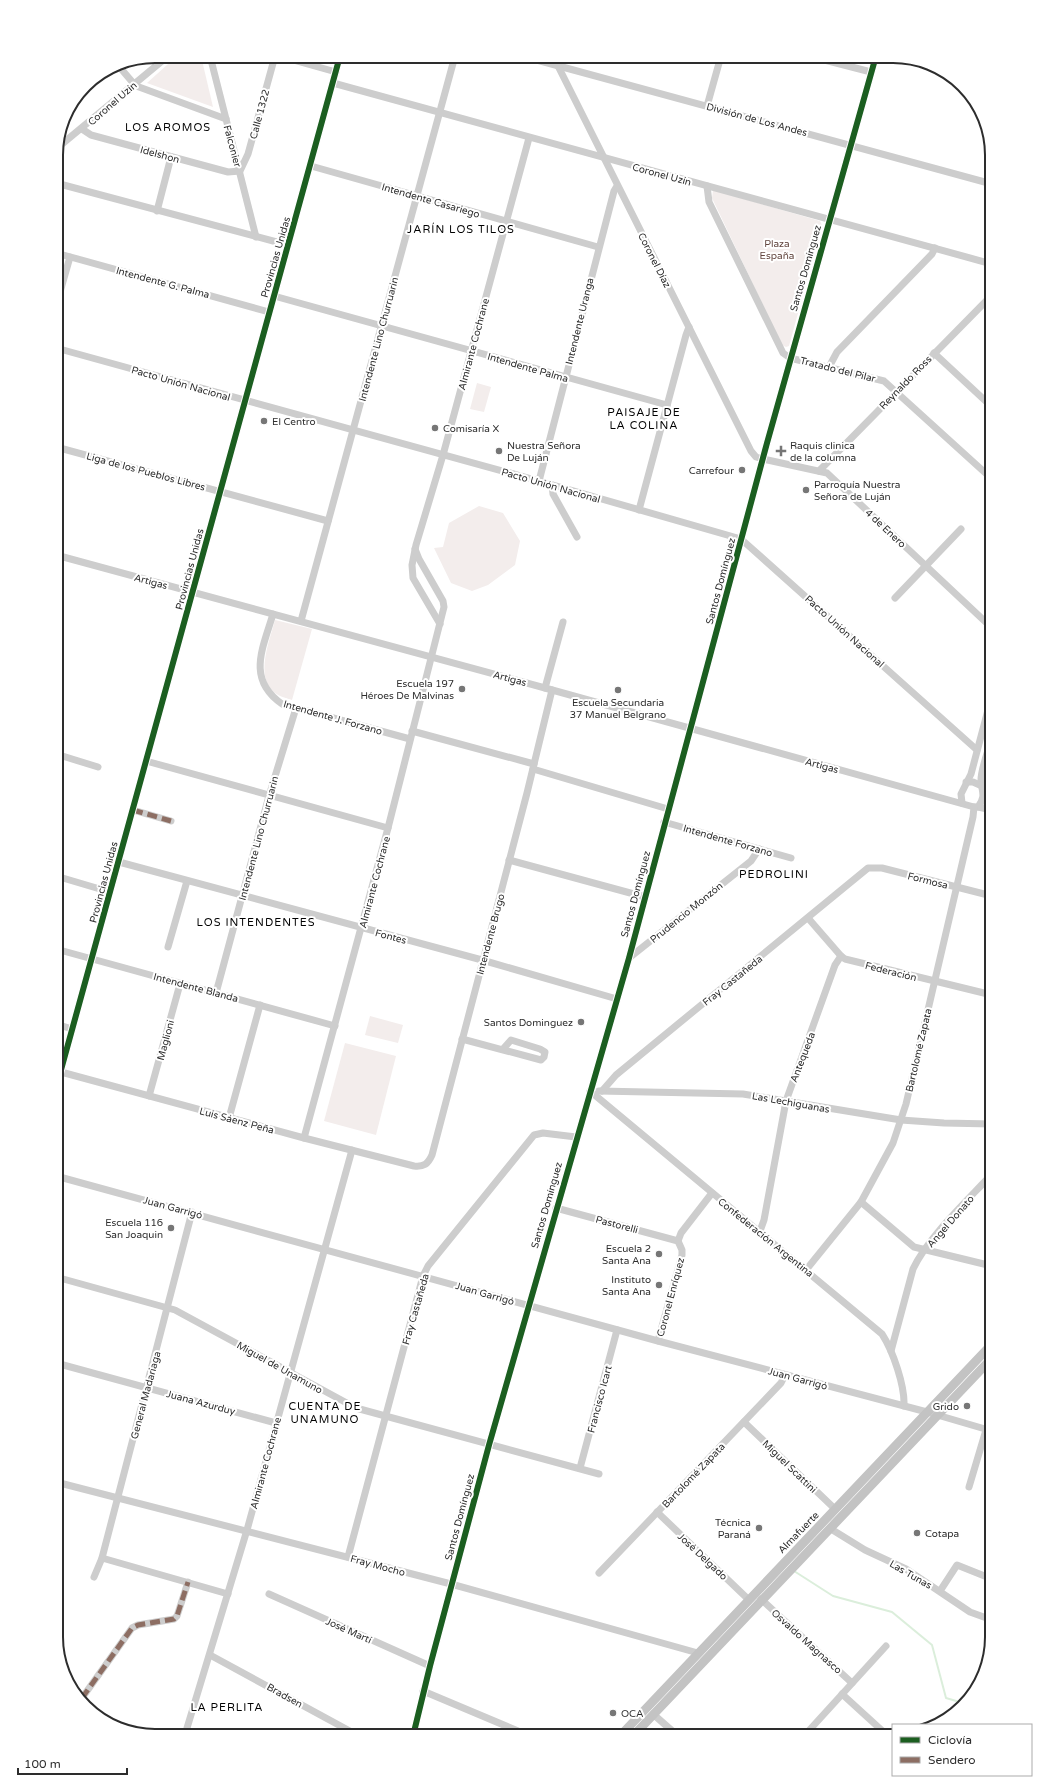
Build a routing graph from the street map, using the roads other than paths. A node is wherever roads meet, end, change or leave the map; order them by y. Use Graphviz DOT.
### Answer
graph roads {
  1 [pos="160,63"];
  2 [pos="212,63"];
  3 [pos="273,63"];
  4 [pos="304,63"];
  5 [pos="338,63"];
  6 [pos="453,63"];
  7 [pos="547,63"];
  8 [pos="556,63"];
  9 [pos="719,63"];
  10 [pos="836,63"];
  11 [pos="874,63"];
  12 [pos="558,66"];
  13 [pos="122,69"];
  14 [pos="336,72"];
  15 [pos="871,72"];
  16 [pos="333,83"];
  17 [pos="134,84"];
  18 [pos="707,106"];
  19 [pos="440,112"];
  20 [pos="226,119"];
  21 [pos="82,129"];
  22 [pos="529,138"];
  23 [pos="64,143"];
  24 [pos="851,145"];
  25 [pos="170,157"];
  26 [pos="604,158"];
  27 [pos="311,166"];
  28 [pos="240,170"];
  29 [pos="985,182"];
  30 [pos="63,185"];
  31 [pos="617,186"];
  32 [pos="707,186"];
  33 [pos="416,197"];
  34 [pos="157,211"];
  35 [pos="829,219"];
  36 [pos="507,221"];
  37 [pos="256,237"];
  38 [pos="288,246"];
  39 [pos="598,247"];
  40 [pos="935,248"];
  41 [pos="63,255"];
  42 [pos="70,257"];
  43 [pos="985,262"];
  44 [pos="63,282"];
  45 [pos="274,296"];
  46 [pos="985,302"];
  47 [pos="269,312"];
  48 [pos="382,326"];
  49 [pos="689,327"];
  50 [pos="63,350"];
  51 [pos="471,350"];
  52 [pos="934,353"];
  53 [pos="790,358"];
  54 [pos="829,367"];
  55 [pos="565,378"];
  56 [pos="896,391"];
  57 [pos="985,400"];
  58 [pos="245,401"];
  59 [pos="667,405"];
  60 [pos="353,430"];
  61 [pos="63,449"];
  62 [pos="443,455"];
  63 [pos="763,459"];
  64 [pos="819,471"];
  65 [pos="985,473"];
  66 [pos="539,481"];
  67 [pos="552,485"];
  68 [pos="221,491"];
  69 [pos="639,510"];
  70 [pos="328,521"];
  71 [pos="961,530"];
  72 [pos="577,538"];
  73 [pos="741,539"];
  74 [pos="415,549"];
  75 [pos="63,557"];
  76 [pos="927,566"];
  77 [pos="192,592"];
  78 [pos="895,598"];
  79 [pos="273,614"];
  80 [pos="301,621"];
  81 [pos="985,621"];
  82 [pos="563,622"];
  83 [pos="440,625"];
  84 [pos="432,657"];
  85 [pos="545,688"];
  86 [pos="552,690"];
  87 [pos="296,708"];
  88 [pos="985,720"];
  89 [pos="690,728"];
  90 [pos="412,731"];
  91 [pos="410,739"];
  92 [pos="977,750"];
  93 [pos="63,756"];
  94 [pos="146,761"];
  95 [pos="985,764"];
  96 [pos="98,767"];
  97 [pos="533,767"];
  98 [pos="966,782"];
  99 [pos="983,789"];
  100 [pos="269,796"];
  101 [pos="962,804"];
  102 [pos="976,807"];
  103 [pos="668,809"];
  104 [pos="985,809"];
  105 [pos="133,810"];
  106 [pos="171,821"];
  107 [pos="664,822"];
  108 [pos="388,828"];
  109 [pos="759,849"];
  110 [pos="791,858"];
  111 [pos="509,860"];
  112 [pos="119,862"];
  113 [pos="864,871"];
  114 [pos="63,878"];
  115 [pos="187,881"];
  116 [pos="957,887"];
  117 [pos="110,892"];
  118 [pos="985,894"];
  119 [pos="242,895"];
  120 [pos="645,897"];
  121 [pos="808,918"];
  122 [pos="362,928"];
  123 [pos="168,947"];
  124 [pos="63,951"];
  125 [pos="841,956"];
  126 [pos="629,958"];
  127 [pos="92,959"];
  128 [pos="482,960"];
  129 [pos="933,982"];
  130 [pos="180,984"];
  131 [pos="216,993"];
  132 [pos="985,993"];
  133 [pos="616,999"];
  134 [pos="260,1005"];
  135 [pos="63,1026"];
  136 [pos="335,1026"];
  137 [pos="72,1029"];
  138 [pos="462,1039"];
  139 [pos="503,1049"];
  140 [pos="63,1061"];
  141 [pos="63,1073"];
  142 [pos="590,1091"];
  143 [pos="602,1091"];
  144 [pos="149,1096"];
  145 [pos="786,1101"];
  146 [pos="229,1118"];
  147 [pos="901,1120"];
  148 [pos="985,1124"];
  149 [pos="576,1137"];
  150 [pos="304,1138"];
  151 [pos="352,1150"];
  152 [pos="414,1166"];
  153 [pos="63,1178"];
  154 [pos="985,1182"];
  155 [pos="712,1193"];
  156 [pos="861,1202"];
  157 [pos="556,1208"];
  158 [pos="192,1212"];
  159 [pos="760,1231"];
  160 [pos="678,1241"];
  161 [pos="323,1248"];
  162 [pos="925,1249"];
  163 [pos="985,1264"];
  164 [pos="806,1270"];
  165 [pos="423,1276"];
  166 [pos="63,1279"];
  167 [pos="528,1305"];
  168 [pos="168,1308"];
  169 [pos="617,1330"];
  170 [pos="658,1341"];
  171 [pos="890,1351"];
  172 [pos="985,1351"];
  173 [pos="63,1365"];
  174 [pos="985,1365"];
  175 [pos="290,1372"];
  176 [pos="786,1375"];
  177 [pos="147,1387"];
  178 [pos="904,1406"];
  179 [pos="927,1412"];
  180 [pos="937,1416"];
  181 [pos="385,1417"];
  182 [pos="744,1422"];
  183 [pos="276,1423"];
  184 [pos="985,1429"];
  185 [pos="985,1441"];
  186 [pos="489,1445"];
  187 [pos="580,1468"];
  188 [pos="599,1474"];
  189 [pos="63,1484"];
  190 [pos="969,1487"];
  191 [pos="117,1497"];
  192 [pos="835,1509"];
  193 [pos="657,1512"];
  194 [pos="830,1528"];
  195 [pos="247,1530"];
  196 [pos="348,1557"];
  197 [pos="102,1558"];
  198 [pos="599,1573"];
  199 [pos="985,1577"];
  200 [pos="94,1578"];
  201 [pos="188,1582"];
  202 [pos="451,1584"];
  203 [pos="940,1591"];
  204 [pos="228,1594"];
  205 [pos="269,1594"];
  206 [pos="761,1599"];
  207 [pos="749,1600"];
  208 [pos="985,1617"];
  209 [pos="886,1646"];
  210 [pos="698,1652"];
  211 [pos="210,1655"];
  212 [pos="430,1666"];
  213 [pos="852,1683"];
  214 [pos="423,1691"];
  215 [pos="842,1694"];
  216 [pos="84,1695"];
  217 [pos="654,1714"];
  218 [pos="187,1729"];
  219 [pos="346,1729"];
  220 [pos="415,1729"];
  221 [pos="513,1729"];
  222 [pos="626,1729"];
  223 [pos="640,1729"];
  224 [pos="670,1729"];
  225 [pos="810,1729"];
  226 [pos="880,1729"];
  1 -- 17 [label="street, Coronel Uzín"];
  2 -- 20 [label="street, Falconier"];
  3 -- 28 [label="street, Calle 1322"];
  4 -- 14 [label="street"];
  5 -- 14 [label="street, Provincias Unidas"];
  6 -- 19 [label="street, Intendente Lino Churruarin"];
  7 -- 12 [label="street, División de Los Andes"];
  8 -- 12 [label="street, Coronel Díaz"];
  9 -- 18 [label="street"];
  10 -- 15 [label="street"];
  11 -- 15 [label="street, Santos Domínguez"];
  12 -- 18 [label="street, División de Los Andes"];
  12 -- 26 [label="street, Coronel Díaz"];
  13 -- 17 [label="street"];
  14 -- 16 [label="street, Provincias Unidas"];
  15 -- 24 [label="street, Santos Domínguez"];
  16 -- 19 [label="street, Coronel Uzín"];
  16 -- 27 [label="street, Provincias Unidas"];
  17 -- 20 [label="street"];
  17 -- 21 [label="street, Coronel Uzín"];
  18 -- 24 [label="street, División de Los Andes"];
  19 -- 22 [label="street, Coronel Uzín"];
  19 -- 33 [label="street, Intendente Lino Churruarin"];
  20 -- 28 [label="street, Falconier"];
  21 -- 23 [label="street, Coronel Uzín"];
  21 -- 25 [label="street, Idelshon"];
  22 -- 26 [label="street, Coronel Uzín"];
  22 -- 36 [label="street, Almirante Cochrane"];
  24 -- 29 [label="street, División de Los Andes"];
  24 -- 35 [label="street, Santos Domínguez"];
  25 -- 28 [label="street, Idelshon"];
  25 -- 34 [label="street"];
  26 -- 31 [label="street, Coronel Díaz"];
  26 -- 32 [label="street, Coronel Uzín"];
  27 -- 33 [label="street, Intendente Casariego"];
  27 -- 38 [label="street, Provincias Unidas"];
  28 -- 37 [label="street, Falconier"];
  30 -- 34 [label="street"];
  31 -- 39 [label="street, Intendente Uranga"];
  31 -- 49 [label="street, Coronel Díaz"];
  32 -- 35 [label="street, Coronel Uzín"];
  32 -- 53 [label="street, Tratado del Pilar"];
  33 -- 36 [label="street, Intendente Casariego"];
  33 -- 48 [label="street, Intendente Lino Churruarin"];
  34 -- 37 [label="street"];
  35 -- 40 [label="street, Coronel Uzín"];
  35 -- 53 [label="street, Santos Domínguez"];
  36 -- 39 [label="street, Intendente Casariego"];
  36 -- 51 [label="street, Almirante Cochrane"];
  37 -- 38 [label="street"];
  38 -- 45 [label="street, Provincias Unidas"];
  39 -- 55 [label="street, Intendente Uranga"];
  40 -- 43 [label="street, Coronel Uzín"];
  40 -- 54 [label="street"];
  41 -- 42 [label="street, Intendente G. Palma"];
  42 -- 44 [label="street"];
  42 -- 47 [label="street, Intendente G. Palma"];
  45 -- 47 [label="street, Provincias Unidas"];
  45 -- 48 [label="street, Intendente Palma"];
  46 -- 52 [label="street, Reynaldo Ross"];
  47 -- 58 [label="street, Provincias Unidas"];
  48 -- 51 [label="street, Intendente Palma"];
  48 -- 60 [label="street, Intendente Lino Churruarin"];
  49 -- 59 [label="street"];
  49 -- 63 [label="street, Coronel Díaz"];
  50 -- 58 [label="street, Pacto Unión Nacional"];
  51 -- 55 [label="street, Intendente Palma"];
  51 -- 62 [label="street, Almirante Cochrane"];
  52 -- 56 [label="street, Reynaldo Ross"];
  52 -- 57 [label="street"];
  53 -- 54 [label="street, Tratado del Pilar"];
  53 -- 63 [label="street, Santos Domínguez"];
  54 -- 56 [label="street, Tratado del Pilar"];
  55 -- 59 [label="street, Intendente Palma"];
  55 -- 66 [label="street, Intendente Uranga"];
  56 -- 64 [label="street, Reynaldo Ross"];
  56 -- 65 [label="street, Tratado del Pilar"];
  58 -- 60 [label="street, Pacto Unión Nacional"];
  58 -- 68 [label="street, Provincias Unidas"];
  59 -- 69 [label="street"];
  60 -- 62 [label="street, Pacto Unión Nacional"];
  60 -- 70 [label="street, Intendente Lino Churruarin"];
  61 -- 68 [label="street, Liga de los Pueblos Libres"];
  62 -- 66 [label="street, Pacto Unión Nacional"];
  62 -- 74 [label="street, Almirante Cochrane"];
  63 -- 64 [label="street, 4 de Enero"];
  63 -- 73 [label="street, Santos Domínguez"];
  64 -- 76 [label="street, 4 de Enero"];
  66 -- 67 [label="street, Pacto Unión Nacional"];
  67 -- 69 [label="street, Pacto Unión Nacional"];
  67 -- 72 [label="street"];
  68 -- 70 [label="street, Liga de los Pueblos Libres"];
  68 -- 77 [label="street, Provincias Unidas"];
  69 -- 73 [label="street, Pacto Unión Nacional"];
  70 -- 80 [label="street, Intendente Lino Churruarin"];
  71 -- 76 [label="street"];
  73 -- 89 [label="street, Santos Domínguez"];
  73 -- 92 [label="street, Pacto Unión Nacional"];
  74 -- 83 [label="street, Almirante Cochrane"];
  74 -- 83 [label="street, Almirante Cochrane"];
  75 -- 77 [label="street, Artigas"];
  76 -- 78 [label="street"];
  76 -- 81 [label="street, 4 de Enero"];
  77 -- 79 [label="street, Artigas"];
  77 -- 94 [label="street, Provincias Unidas"];
  79 -- 80 [label="street, Artigas"];
  79 -- 87 [label="street, Intendente J. Forzano"];
  80 -- 84 [label="street, Artigas"];
  82 -- 85 [label="street"];
  83 -- 84 [label="street, Almirante Cochrane"];
  84 -- 85 [label="street, Artigas"];
  84 -- 90 [label="street, Almirante Cochrane"];
  85 -- 86 [label="street, Artigas"];
  86 -- 89 [label="street, Artigas"];
  86 -- 97 [label="street, Intendente Brugo"];
  87 -- 91 [label="street, Intendente J. Forzano"];
  87 -- 100 [label="street, Intendente Lino Churruarin"];
  88 -- 92 [label="street"];
  89 -- 101 [label="street, Artigas"];
  89 -- 103 [label="street, Santos Domínguez"];
  90 -- 91 [label="street, Almirante Cochrane"];
  90 -- 97 [label="street"];
  91 -- 108 [label="street, Almirante Cochrane"];
  92 -- 98 [label="street"];
  93 -- 96 [label="street"];
  94 -- 100 [label="street"];
  94 -- 105 [label="street, Provincias Unidas"];
  95 -- 99 [label="street"];
  97 -- 103 [label="street"];
  97 -- 111 [label="street, Intendente Brugo"];
  98 -- 99 [label="street"];
  98 -- 101 [label="street"];
  99 -- 102 [label="street"];
  100 -- 108 [label="street"];
  100 -- 119 [label="street, Intendente Lino Churruarin"];
  101 -- 102 [label="street"];
  102 -- 104 [label="street"];
  102 -- 116 [label="street, Bartolomé Zapata"];
  103 -- 107 [label="street, Santos Domínguez"];
  105 -- 106 [label="street"];
  105 -- 112 [label="street, Provincias Unidas"];
  107 -- 109 [label="street, Intendente Forzano"];
  107 -- 120 [label="street, Santos Domínguez"];
  108 -- 122 [label="street, Almirante Cochrane"];
  109 -- 110 [label="street, Intendente Forzano"];
  109 -- 126 [label="street, Prudencio Monzón"];
  111 -- 120 [label="street"];
  111 -- 128 [label="street, Intendente Brugo"];
  112 -- 115 [label="street, Fontes"];
  112 -- 117 [label="street, Provincias Unidas"];
  113 -- 116 [label="street, Formosa"];
  113 -- 121 [label="street, Fray Castañeda"];
  114 -- 117 [label="street"];
  115 -- 119 [label="street, Fontes"];
  115 -- 123 [label="street"];
  116 -- 118 [label="street, Formosa"];
  116 -- 129 [label="street, Bartolomé Zapata"];
  117 -- 127 [label="street, Provincias Unidas"];
  119 -- 122 [label="street, Fontes"];
  119 -- 131 [label="street, Intendente Lino Churruarin"];
  120 -- 126 [label="street, Santos Domínguez"];
  121 -- 125 [label="street, Federación"];
  121 -- 143 [label="street, Fray Castañeda"];
  122 -- 128 [label="street, Fontes"];
  122 -- 136 [label="street, Almirante Cochrane"];
  124 -- 127 [label="street, Intendente Blanda"];
  125 -- 129 [label="street, Federación"];
  125 -- 145 [label="street, Antequeda"];
  126 -- 133 [label="street, Santos Domínguez"];
  127 -- 130 [label="street, Intendente Blanda"];
  127 -- 137 [label="street, Provincias Unidas"];
  128 -- 133 [label="street, Fontes"];
  128 -- 138 [label="street, Intendente Brugo"];
  129 -- 132 [label="street, Federación"];
  129 -- 147 [label="street, Bartolomé Zapata"];
  130 -- 131 [label="street, Intendente Blanda"];
  130 -- 144 [label="street, Maglioni"];
  131 -- 134 [label="street, Intendente Blanda"];
  133 -- 142 [label="street, Santos Domínguez"];
  134 -- 136 [label="street, Intendente Blanda"];
  134 -- 146 [label="street"];
  135 -- 137 [label="street"];
  136 -- 150 [label="street, Almirante Cochrane"];
  137 -- 140 [label="street, Provincias Unidas"];
  138 -- 139 [label="street"];
  138 -- 152 [label="street, Intendente Brugo"];
  139 -- 139 [label="street"];
  141 -- 144 [label="street, Luis Sáenz Peña"];
  142 -- 143 [label="street, Las Lechiguanas"];
  142 -- 149 [label="street, Santos Domínguez"];
  142 -- 155 [label="street, Confederación Argentina"];
  143 -- 145 [label="street, Las Lechiguanas"];
  144 -- 146 [label="street, Luis Sáenz Peña"];
  145 -- 147 [label="street, Las Lechiguanas"];
  145 -- 159 [label="street, Antequeda"];
  146 -- 150 [label="street, Luis Sáenz Peña"];
  147 -- 148 [label="street, Las Lechiguanas"];
  147 -- 156 [label="street, Bartolomé Zapata"];
  149 -- 157 [label="street, Santos Domínguez"];
  149 -- 165 [label="street, Fray Castañeda"];
  150 -- 151 [label="street, Luis Sáenz Peña"];
  151 -- 152 [label="street, Luis Sáenz Peña"];
  151 -- 161 [label="street, Almirante Cochrane"];
  153 -- 158 [label="street, Juan Garrigó"];
  154 -- 162 [label="street, Angel Donato"];
  155 -- 159 [label="street, Confederación Argentina"];
  155 -- 160 [label="street"];
  156 -- 162 [label="street"];
  156 -- 164 [label="street, Bartolomé Zapata"];
  157 -- 160 [label="street, Pastorelli"];
  157 -- 167 [label="street, Santos Domínguez"];
  158 -- 161 [label="street, Juan Garrigó"];
  158 -- 168 [label="street, General Madariaga"];
  159 -- 164 [label="street, Confederación Argentina"];
  160 -- 170 [label="street, Coronel Enríquez"];
  161 -- 165 [label="street, Juan Garrigó"];
  161 -- 175 [label="street, Almirante Cochrane"];
  162 -- 163 [label="street"];
  162 -- 171 [label="street, Angel Donato"];
  164 -- 171 [label="street, Confederación Argentina"];
  165 -- 167 [label="street, Juan Garrigó"];
  165 -- 181 [label="street, Fray Castañeda"];
  166 -- 168 [label="street, Miguel de Unamuno"];
  167 -- 169 [label="street, Juan Garrigó"];
  167 -- 186 [label="street, Santos Domínguez"];
  168 -- 175 [label="street, Miguel de Unamuno"];
  168 -- 177 [label="street, General Madariaga"];
  169 -- 170 [label="street, Juan Garrigó"];
  169 -- 187 [label="street, Francisco Icart"];
  170 -- 176 [label="street, Juan Garrigó"];
  171 -- 178 [label="street, Confederación Argentina"];
  172 -- 179 [label="main road, Almafuerte"];
  173 -- 177 [label="street, Juana Azurduy"];
  174 -- 180 [label="main road, Almafuerte"];
  175 -- 181 [label="street, Miguel de Unamuno"];
  175 -- 183 [label="street, Almirante Cochrane"];
  176 -- 178 [label="street, Juan Garrigó"];
  176 -- 182 [label="street, Bartolomé Zapata"];
  177 -- 183 [label="street, Juana Azurduy"];
  177 -- 191 [label="street, General Madariaga"];
  178 -- 179 [label="street, Juan Garrigó"];
  179 -- 180 [label="street, Juan Garrigó"];
  179 -- 192 [label="main road, Almafuerte"];
  180 -- 184 [label="street, Juan Garrigó"];
  180 -- 194 [label="main road, Almafuerte"];
  181 -- 186 [label="street, Miguel de Unamuno"];
  181 -- 196 [label="street, Fray Castañeda"];
  182 -- 192 [label="street, Miguel Scattini"];
  182 -- 193 [label="street, Bartolomé Zapata"];
  183 -- 195 [label="street, Almirante Cochrane"];
  185 -- 190 [label="street"];
  186 -- 187 [label="street, Miguel de Unamuno"];
  186 -- 202 [label="street, Santos Domínguez"];
  187 -- 188 [label="street, Miguel de Unamuno"];
  189 -- 191 [label="street, Fray Mocho"];
  191 -- 195 [label="street, Fray Mocho"];
  191 -- 197 [label="street, General Madariaga"];
  192 -- 207 [label="main road, Almafuerte"];
  193 -- 198 [label="street, Bartolomé Zapata"];
  193 -- 207 [label="street, José Delgado"];
  194 -- 203 [label="street, Las Tunas"];
  194 -- 206 [label="main road, Almafuerte"];
  195 -- 196 [label="street, Fray Mocho"];
  195 -- 204 [label="street, Almirante Cochrane"];
  196 -- 202 [label="street, Fray Mocho"];
  197 -- 200 [label="street, General Madariaga"];
  197 -- 201 [label="street"];
  199 -- 203 [label="street"];
  201 -- 204 [label="street"];
  201 -- 216 [label="street"];
  202 -- 210 [label="street, Fray Mocho"];
  202 -- 212 [label="street, Santos Domínguez"];
  203 -- 208 [label="street, Las Tunas"];
  204 -- 211 [label="street, Almirante Cochrane"];
  205 -- 212 [label="street, José Martí"];
  206 -- 213 [label="street, Osvaldo Magnasco"];
  206 -- 217 [label="main road, Almafuerte"];
  207 -- 210 [label="main road, Almafuerte"];
  209 -- 213 [label="street"];
  210 -- 222 [label="main road, Almafuerte"];
  211 -- 218 [label="street, Almirante Cochrane"];
  211 -- 219 [label="street, Bradsen"];
  212 -- 214 [label="street, Santos Domínguez"];
  213 -- 215 [label="street"];
  214 -- 220 [label="street, Santos Domínguez"];
  214 -- 221 [label="street"];
  215 -- 225 [label="street"];
  215 -- 226 [label="street"];
  217 -- 223 [label="main road, Almafuerte"];
  217 -- 224 [label="street"];
}
